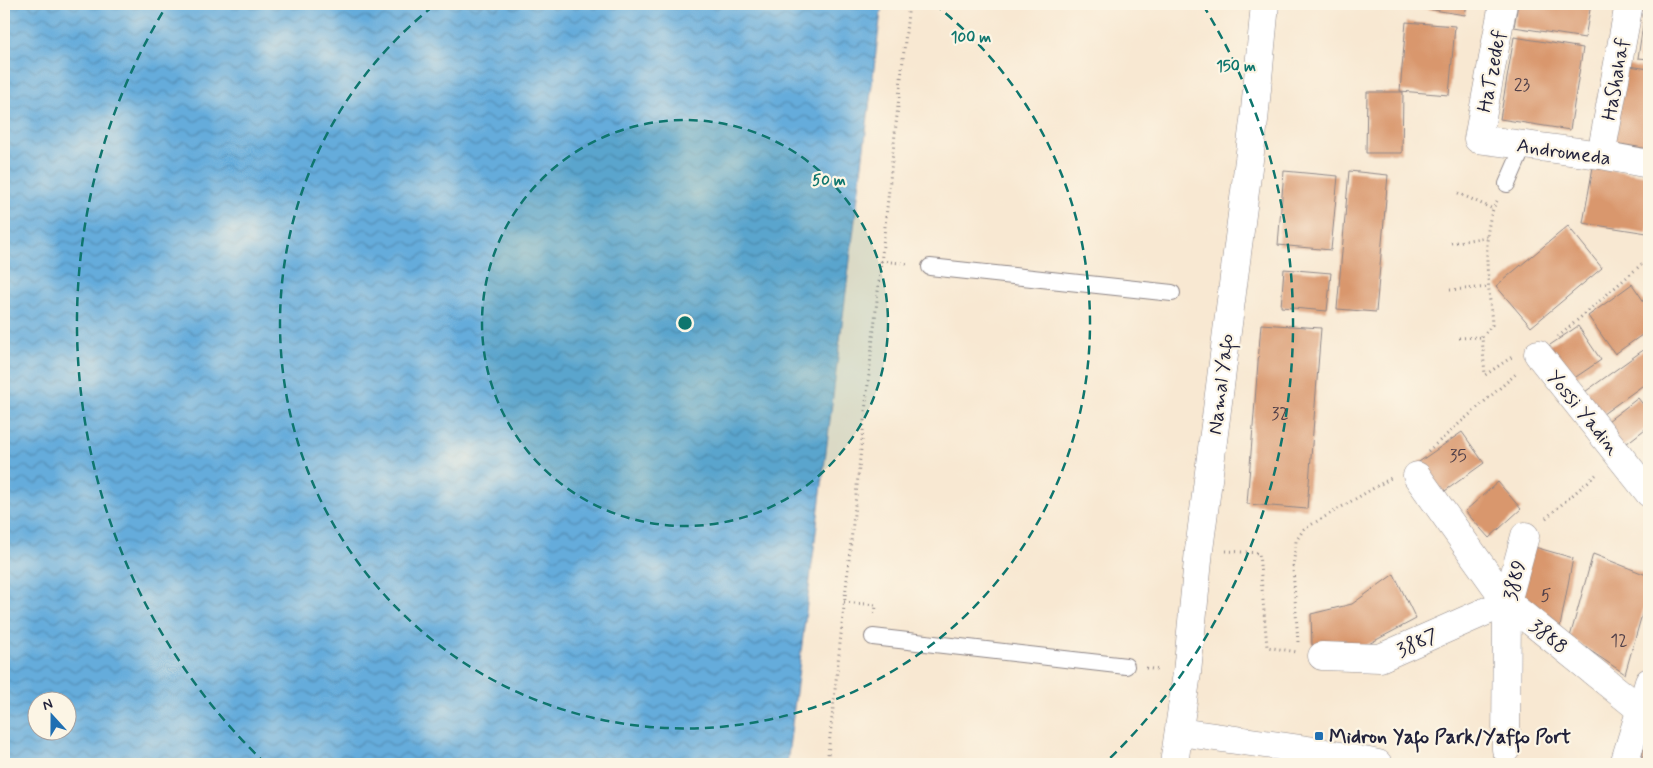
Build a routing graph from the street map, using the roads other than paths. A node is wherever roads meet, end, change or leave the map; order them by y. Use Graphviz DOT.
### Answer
graph roads {
  1 [pos="1265,4"];
  2 [pos="1503,4"];
  3 [pos="1629,4"];
  4 [pos="1478,139"];
  5 [pos="1524,145"];
  6 [pos="1601,155"];
  7 [pos="1649,164"];
  8 [pos="1507,184"];
  9 [pos="930,266"];
  10 [pos="1172,293"];
  11 [pos="1527,355"];
  12 [pos="1411,469"];
  13 [pos="1649,493"];
  14 [pos="1525,536"];
  15 [pos="1507,602"];
  16 [pos="873,637"];
  17 [pos="1322,656"];
  18 [pos="1126,666"];
  19 [pos="1649,682"];
  20 [pos="1645,710"];
  21 [pos="1179,732"];
  22 [pos="1506,749"];
  23 [pos="1174,764"];
  24 [pos="1378,764"];
  25 [pos="1624,764"];
  1 -- 21 [label="street, Namal Yafo"];
  2 -- 4 [label="street, HaTzedef"];
  3 -- 6 [label="street, HaShahaf"];
  4 -- 5 [label="street, Andromeda"];
  5 -- 6 [label="street, Andromeda"];
  5 -- 8 [label="lane"];
  6 -- 7 [label="street, Andromeda"];
  9 -- 10 [label="lane"];
  11 -- 13 [label="street, Yossi Yadin"];
  12 -- 15 [label="street, 3888"];
  14 -- 15 [label="street, 3889"];
  15 -- 17 [label="street, 3887"];
  15 -- 20 [label="street, 3888"];
  15 -- 22 [label="street, 3889"];
  16 -- 18 [label="lane"];
  19 -- 20 [label="street"];
  20 -- 25 [label="street"];
  21 -- 23 [label="street, Namal Yafo"];
  21 -- 24 [label="street"];
}
